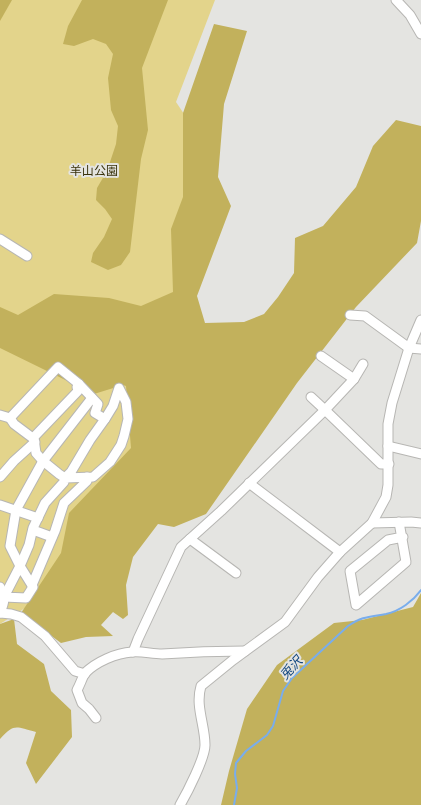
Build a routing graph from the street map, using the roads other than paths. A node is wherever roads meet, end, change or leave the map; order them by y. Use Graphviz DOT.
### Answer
graph roads {
  1 [pos="396,0"];
  2 [pos="421,34"];
  3 [pos="0,239"];
  4 [pos="28,256"];
  5 [pos="350,315"];
  6 [pos="421,320"];
  7 [pos="409,348"];
  8 [pos="421,349"];
  9 [pos="321,356"];
  10 [pos="363,364"];
  11 [pos="354,378"];
  12 [pos="79,384"];
  13 [pos="311,397"];
  14 [pos="92,398"];
  15 [pos="325,410"];
  16 [pos="0,416"];
  17 [pos="10,418"];
  18 [pos="105,419"];
  19 [pos="34,440"];
  20 [pos="388,446"];
  21 [pos="421,454"];
  22 [pos="43,461"];
  23 [pos="389,464"];
  24 [pos="0,477"];
  25 [pos="87,477"];
  26 [pos="65,478"];
  27 [pos="250,483"];
  28 [pos="0,505"];
  29 [pos="16,510"];
  30 [pos="38,518"];
  31 [pos="399,522"];
  32 [pos="372,523"];
  33 [pos="421,523"];
  34 [pos="33,530"];
  35 [pos="52,537"];
  36 [pos="403,537"];
  37 [pos="190,540"];
  38 [pos="340,552"];
  39 [pos="20,566"];
  40 [pos="236,573"];
  41 [pos="32,585"];
  42 [pos="0,587"];
  43 [pos="4,597"];
  44 [pos="0,613"];
  45 [pos="245,651"];
  46 [pos="133,652"];
  47 [pos="84,674"];
  48 [pos="96,718"];
  49 [pos="180,805"];
  1 -- 2 [label="street"];
  3 -- 4 [label="street"];
  5 -- 7 [label="street"];
  6 -- 7 [label="street"];
  7 -- 8 [label="street"];
  7 -- 20 [label="street"];
  9 -- 11 [label="street"];
  10 -- 11 [label="street"];
  11 -- 15 [label="street"];
  12 -- 14 [label="street"];
  12 -- 17 [label="street"];
  12 -- 19 [label="street"];
  13 -- 15 [label="street"];
  14 -- 18 [label="street"];
  14 -- 22 [label="street"];
  15 -- 23 [label="street"];
  15 -- 27 [label="street"];
  16 -- 17 [label="street"];
  17 -- 19 [label="street"];
  18 -- 25 [label="street"];
  18 -- 26 [label="street"];
  19 -- 22 [label="street"];
  19 -- 24 [label="street"];
  20 -- 21 [label="street"];
  20 -- 23 [label="street"];
  22 -- 26 [label="street"];
  22 -- 29 [label="street"];
  23 -- 32 [label="street"];
  25 -- 26 [label="street"];
  25 -- 35 [label="street"];
  26 -- 30 [label="street"];
  27 -- 37 [label="street"];
  27 -- 38 [label="street"];
  28 -- 29 [label="street"];
  29 -- 30 [label="street"];
  29 -- 39 [label="street"];
  30 -- 34 [label="street"];
  31 -- 32 [label="street"];
  31 -- 33 [label="street"];
  31 -- 36 [label="street"];
  32 -- 38 [label="street"];
  34 -- 35 [label="street"];
  34 -- 39 [label="street"];
  35 -- 41 [label="street"];
  36 -- 36 [label="street"];
  37 -- 40 [label="street"];
  37 -- 46 [label="street"];
  38 -- 45 [label="street"];
  39 -- 41 [label="street"];
  39 -- 43 [label="street"];
  41 -- 43 [label="street"];
  42 -- 43 [label="street"];
  43 -- 44 [label="street"];
  44 -- 47 [label="street"];
  45 -- 46 [label="street"];
  45 -- 49 [label="street"];
  46 -- 47 [label="street"];
  47 -- 48 [label="street"];
}
